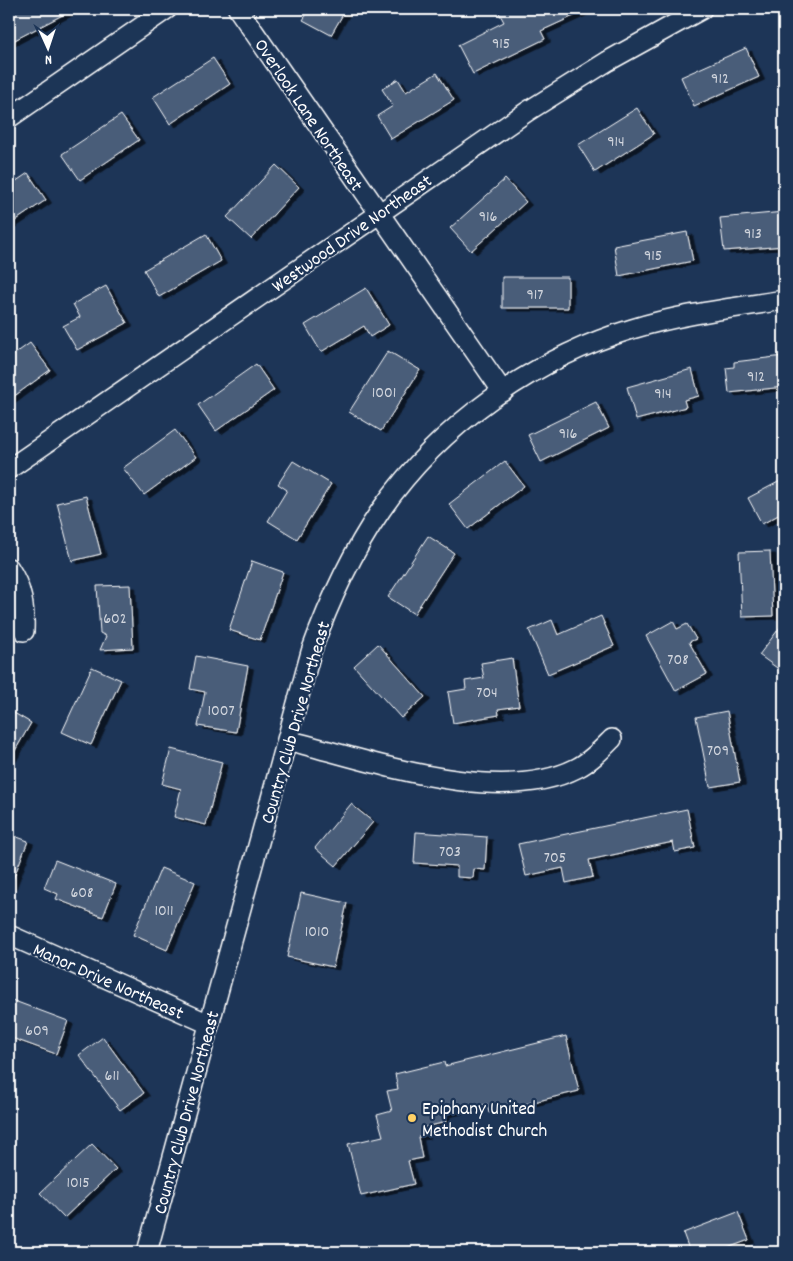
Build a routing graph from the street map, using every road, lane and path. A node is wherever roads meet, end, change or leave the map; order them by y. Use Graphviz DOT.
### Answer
graph roads {
  1 [pos="167,9"];
  2 [pos="238,9"];
  3 [pos="702,9"];
  4 [pos="9,118"];
  5 [pos="378,214"];
  6 [pos="784,300"];
  7 [pos="503,392"];
  8 [pos="9,468"];
  9 [pos="9,568"];
  10 [pos="24,631"];
  11 [pos="612,738"];
  12 [pos="287,740"];
  13 [pos="9,936"];
  14 [pos="209,1024"];
  15 [pos="147,1252"];
  1 -- 4 [label="street"];
  2 -- 5 [label="street, Overlook Lane Northeast"];
  3 -- 5 [label="street, Westwood Drive Northeast"];
  5 -- 7 [label="street, Overlook Lane Northeast"];
  5 -- 8 [label="street, Westwood Drive Northeast"];
  6 -- 7 [label="street, Country Club Drive Northeast"];
  7 -- 12 [label="street, Country Club Drive Northeast"];
  9 -- 10 [label="street"];
  11 -- 12 [label="street"];
  12 -- 14 [label="street, Country Club Drive Northeast"];
  13 -- 14 [label="street, Manor Drive Northeast"];
  14 -- 15 [label="street, Country Club Drive Northeast"];
}
